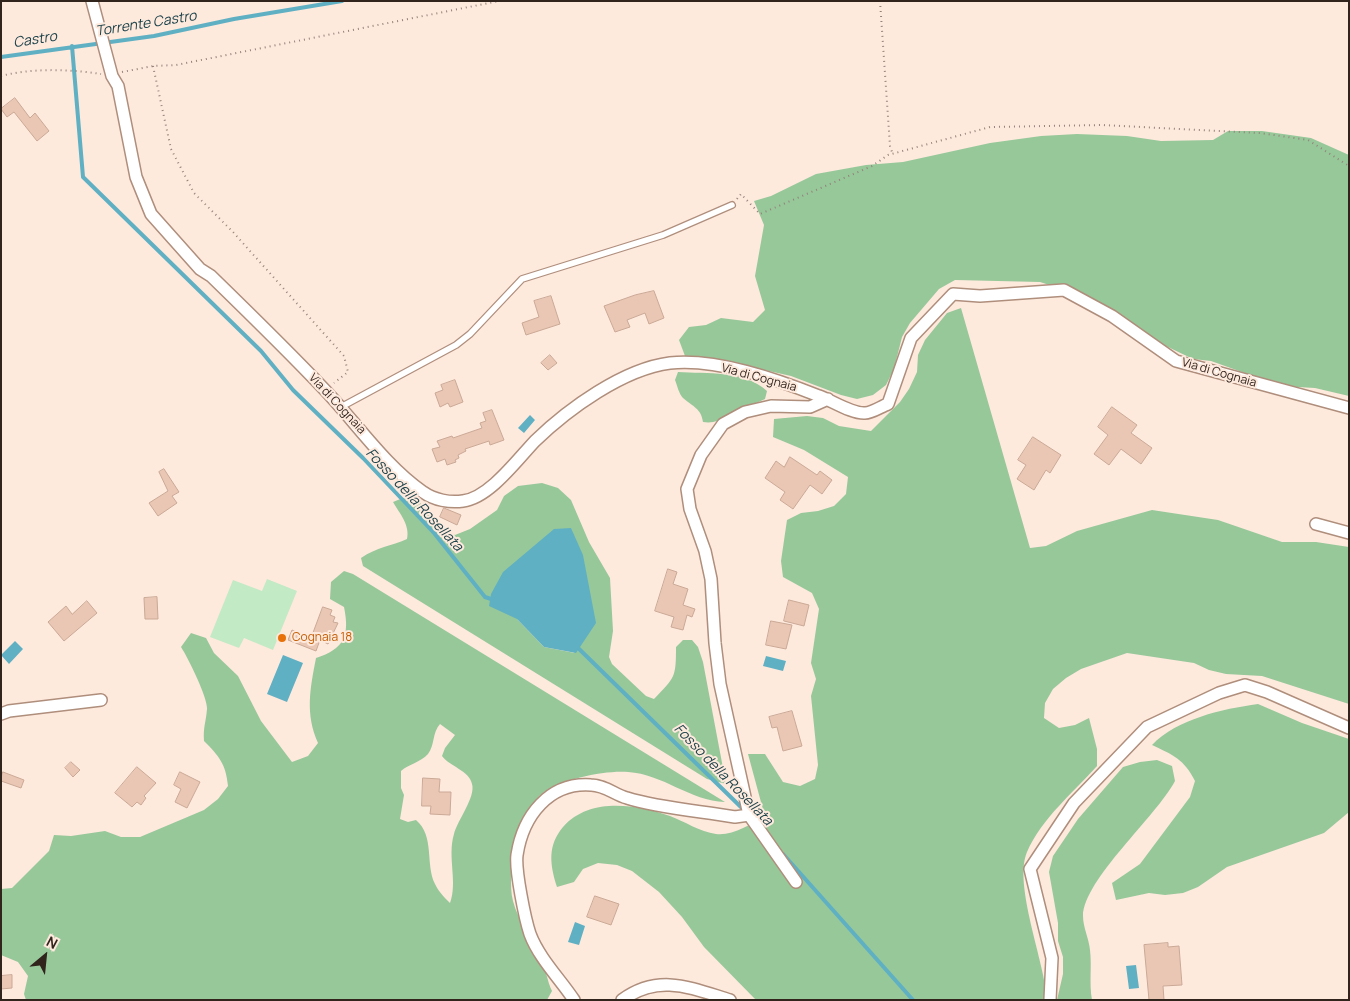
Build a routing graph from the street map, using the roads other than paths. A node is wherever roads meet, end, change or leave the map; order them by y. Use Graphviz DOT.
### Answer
graph roads {
  1 [pos="92,1"];
  2 [pos="732,206"];
  3 [pos="828,399"];
  4 [pos="340,408"];
  5 [pos="1349,408"];
  6 [pos="1316,524"];
  7 [pos="1349,533"];
  8 [pos="101,700"];
  9 [pos="1,714"];
  10 [pos="1349,728"];
  11 [pos="749,815"];
  12 [pos="796,882"];
  13 [pos="574,1000"];
  14 [pos="622,1000"];
  15 [pos="730,1000"];
  16 [pos="1050,1000"];
  1 -- 4 [label="street, Via di Cognaia"];
  2 -- 4 [label="lane"];
  3 -- 4 [label="street, Via di Cognaia"];
  3 -- 5 [label="street, Via di Cognaia"];
  3 -- 11 [label="street"];
  6 -- 7 [label="street"];
  8 -- 9 [label="street"];
  10 -- 16 [label="street"];
  11 -- 12 [label="street"];
  11 -- 13 [label="street"];
  14 -- 15 [label="street"];
}
